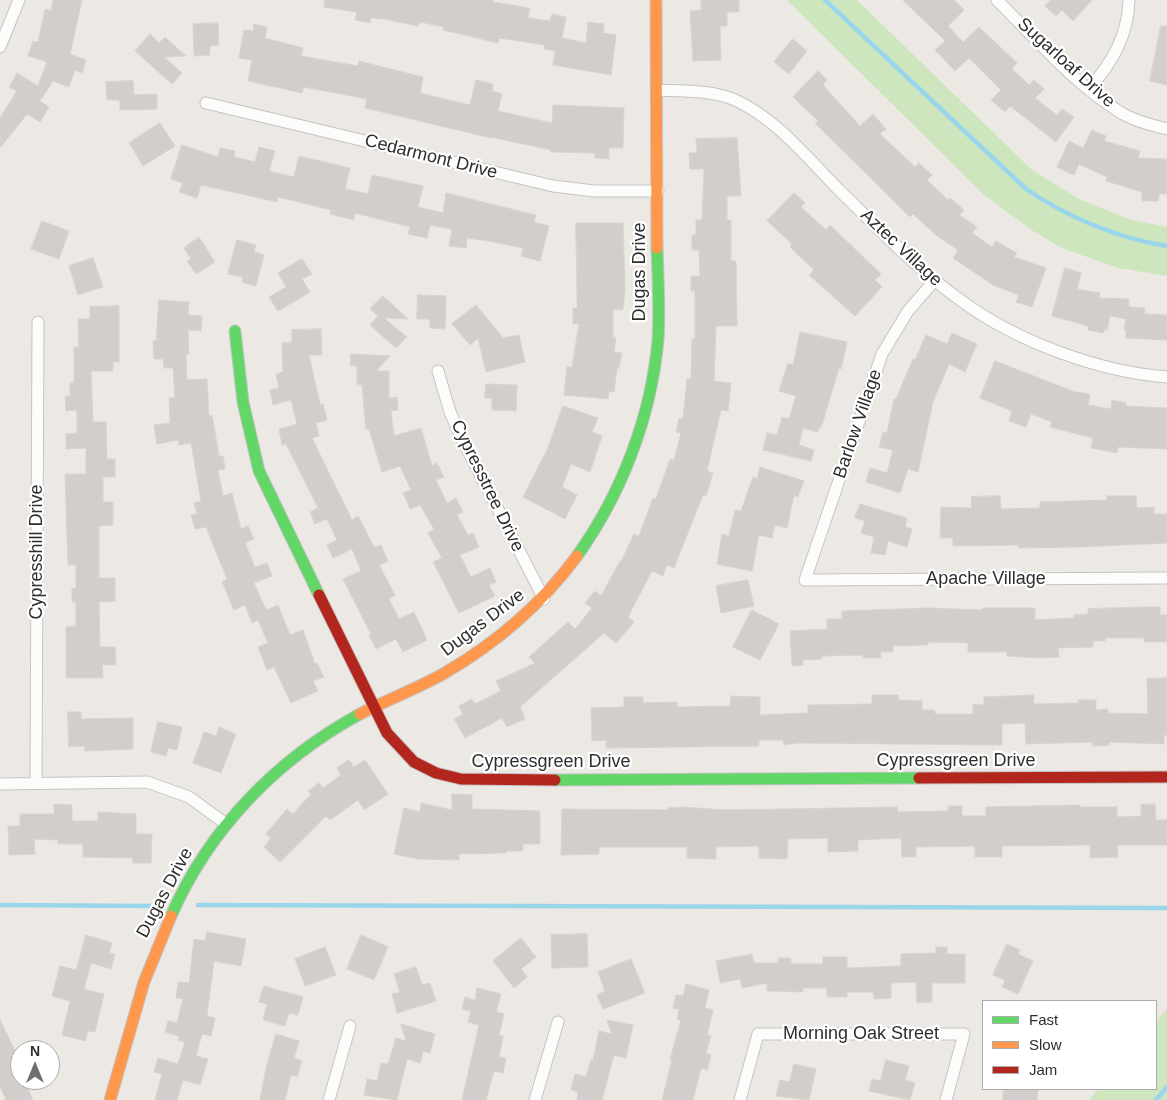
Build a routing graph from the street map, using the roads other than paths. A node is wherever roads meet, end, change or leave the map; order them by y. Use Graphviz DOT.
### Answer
graph roads {
  1 [pos="19,0"];
  2 [pos="656,0"];
  3 [pos="997,0"];
  4 [pos="1129,0"];
  5 [pos="0,47"];
  6 [pos="1089,88"];
  7 [pos="657,90"];
  8 [pos="206,103"];
  9 [pos="1167,129"];
  10 [pos="658,191"];
  11 [pos="935,280"];
  12 [pos="38,322"];
  13 [pos="235,331"];
  14 [pos="438,371"];
  15 [pos="1167,377"];
  16 [pos="1167,578"];
  17 [pos="805,580"];
  18 [pos="544,599"];
  19 [pos="374,707"];
  20 [pos="1167,777"];
  21 [pos="36,783"];
  22 [pos="0,784"];
  23 [pos="226,824"];
  24 [pos="558,1022"];
  25 [pos="350,1026"];
  26 [pos="110,1100"];
  27 [pos="329,1100"];
  28 [pos="535,1100"];
  29 [pos="740,1100"];
  30 [pos="946,1100"];
  1 -- 5 [label="street"];
  2 -- 7 [label="street, Dugas Drive"];
  3 -- 6 [label="street, Sugarloaf Drive"];
  4 -- 6 [label="street"];
  6 -- 9 [label="street, Sugarloaf Drive"];
  7 -- 10 [label="street, Dugas Drive"];
  7 -- 11 [label="street, Aztec Village"];
  8 -- 10 [label="street, Cedarmont Drive"];
  10 -- 18 [label="street, Dugas Drive"];
  11 -- 15 [label="street, Aztec Village"];
  11 -- 17 [label="street, Barlow Village"];
  12 -- 21 [label="street, Cypresshill Drive"];
  13 -- 19 [label="street, Cypressgreen Drive"];
  14 -- 18 [label="street, Cypresstree Drive"];
  16 -- 17 [label="street, Apache Village"];
  18 -- 19 [label="street, Dugas Drive"];
  19 -- 20 [label="street, Cypressgreen Drive"];
  19 -- 23 [label="street, Dugas Drive"];
  21 -- 22 [label="street"];
  21 -- 23 [label="street"];
  23 -- 26 [label="street, Dugas Drive"];
  24 -- 28 [label="street"];
  25 -- 27 [label="street"];
  29 -- 30 [label="street, Morning Oak Street"];
}
